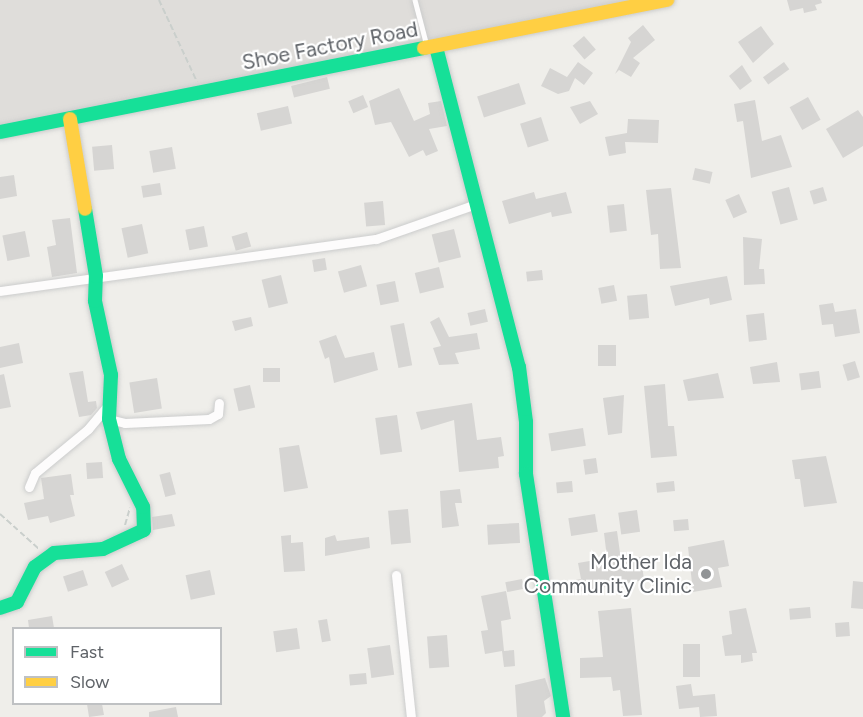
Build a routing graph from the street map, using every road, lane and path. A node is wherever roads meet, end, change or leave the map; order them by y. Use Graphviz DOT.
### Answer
graph roads {
  1 [pos="159,0"];
  2 [pos="415,0"];
  3 [pos="666,0"];
  4 [pos="432,48"];
  5 [pos="200,93"];
  6 [pos="70,119"];
  7 [pos="0,132"];
  8 [pos="476,204"];
  9 [pos="96,276"];
  10 [pos="0,291"];
  11 [pos="219,403"];
  12 [pos="108,412"];
  13 [pos="29,487"];
  14 [pos="136,488"];
  15 [pos="0,514"];
  16 [pos="122,538"];
  17 [pos="48,557"];
  18 [pos="396,575"];
  19 [pos="0,608"];
  20 [pos="411,717"];
  21 [pos="563,717"];
  1 -- 5 [label="path"];
  2 -- 4 [label="lane"];
  3 -- 4 [label="street, Shoe Factory Road"];
  4 -- 5 [label="street, Shoe Factory Road"];
  4 -- 8 [label="street"];
  5 -- 6 [label="street, Shoe Factory Road"];
  6 -- 7 [label="street, Shoe Factory Road"];
  6 -- 9 [label="street"];
  8 -- 9 [label="street"];
  8 -- 21 [label="street"];
  9 -- 10 [label="street"];
  9 -- 12 [label="street"];
  11 -- 12 [label="street"];
  12 -- 13 [label="street"];
  12 -- 14 [label="street"];
  14 -- 16 [label="path"];
  14 -- 16 [label="street"];
  15 -- 17 [label="path"];
  16 -- 17 [label="street"];
  17 -- 19 [label="street"];
  18 -- 20 [label="street"];
}
